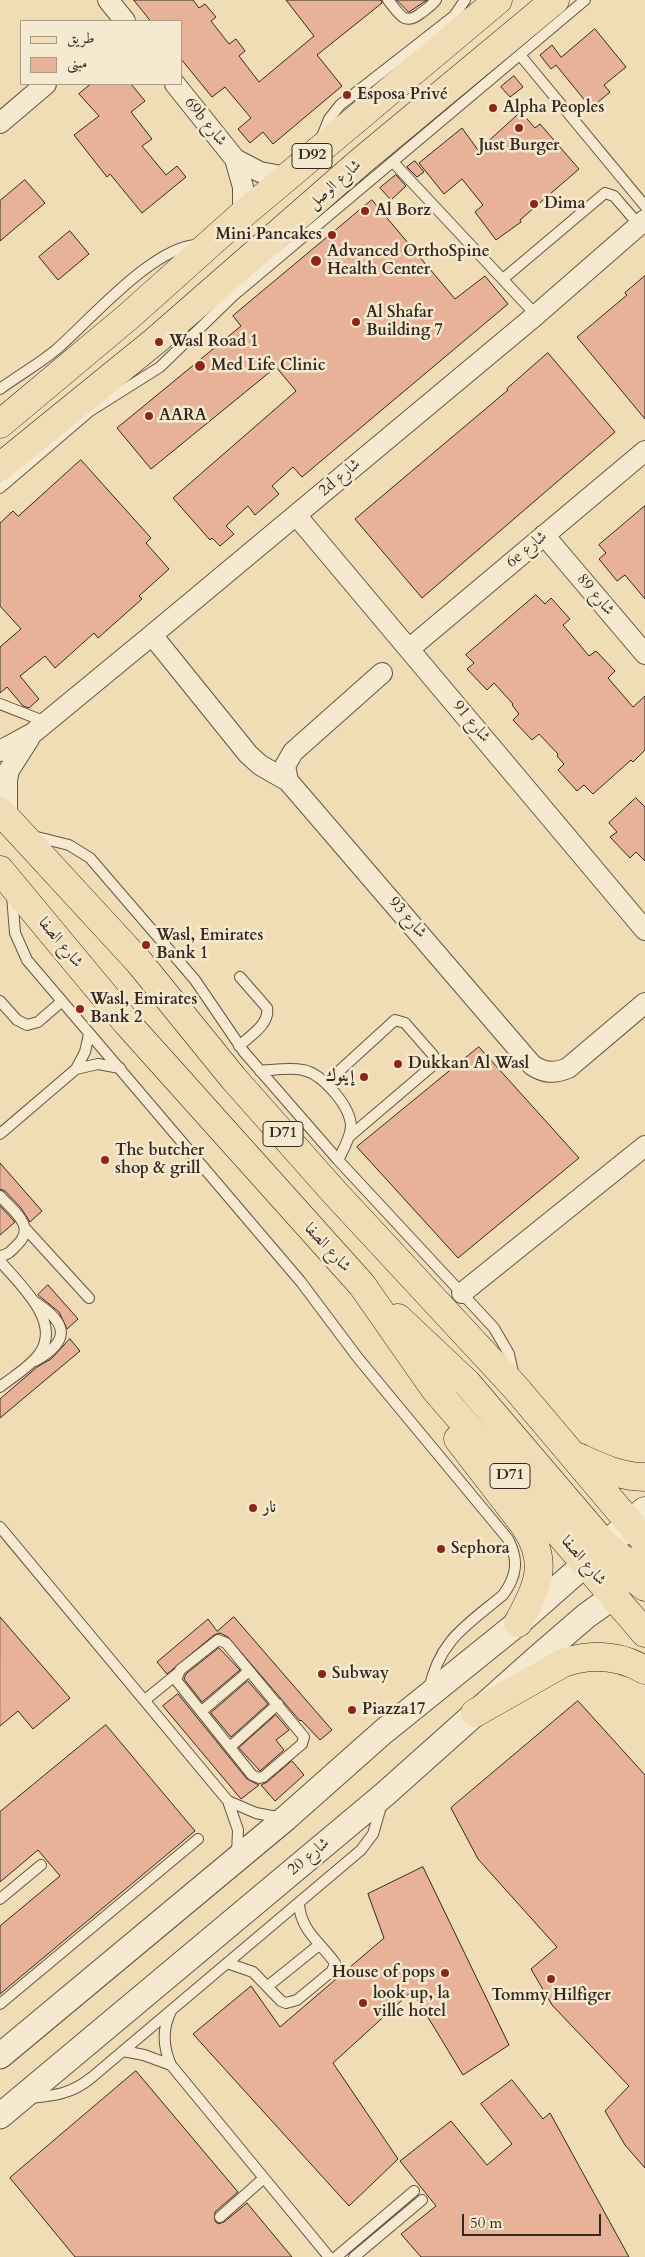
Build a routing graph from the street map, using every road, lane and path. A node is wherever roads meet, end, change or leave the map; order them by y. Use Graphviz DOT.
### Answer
graph roads {
  1 [pos="108,0"];
  2 [pos="388,0"];
  3 [pos="436,0"];
  4 [pos="465,0"];
  5 [pos="498,0"];
  6 [pos="533,0"];
  7 [pos="555,0"];
  8 [pos="585,0"];
  9 [pos="122,20"];
  10 [pos="520,54"];
  11 [pos="45,85"];
  12 [pos="176,85"];
  13 [pos="0,122"];
  14 [pos="318,152"];
  15 [pos="235,159"];
  16 [pos="360,162"];
  17 [pos="393,162"];
  18 [pos="287,177"];
  19 [pos="645,206"];
  20 [pos="243,214"];
  21 [pos="642,223"];
  22 [pos="208,245"];
  23 [pos="503,279"];
  24 [pos="536,315"];
  25 [pos="0,389"];
  26 [pos="10,416"];
  27 [pos="0,441"];
  28 [pos="645,451"];
  29 [pos="0,467"];
  30 [pos="0,488"];
  31 [pos="296,515"];
  32 [pos="544,536"];
  33 [pos="152,635"];
  34 [pos="409,649"];
  35 [pos="645,654"];
  36 [pos="382,673"];
  37 [pos="0,704"];
  38 [pos="39,727"];
  39 [pos="0,752"];
  40 [pos="288,782"];
  41 [pos="8,821"];
  42 [pos="6,876"];
  43 [pos="645,930"];
  44 [pos="240,977"];
  45 [pos="0,1001"];
  46 [pos="61,1002"];
  47 [pos="645,1003"];
  48 [pos="89,1034"];
  49 [pos="240,1046"];
  50 [pos="120,1068"];
  51 [pos="76,1069"];
  52 [pos="260,1071"];
  53 [pos="326,1083"];
  54 [pos="0,1134"];
  55 [pos="350,1136"];
  56 [pos="645,1146"];
  57 [pos="338,1160"];
  58 [pos="0,1196"];
  59 [pos="25,1228"];
  60 [pos="0,1256"];
  61 [pos="0,1261"];
  62 [pos="362,1284"];
  63 [pos="462,1293"];
  64 [pos="89,1298"];
  65 [pos="0,1386"];
  66 [pos="434,1388"];
  67 [pos="515,1388"];
  68 [pos="571,1454"];
  69 [pos="645,1477"];
  70 [pos="611,1502"];
  71 [pos="587,1523"];
  72 [pos="0,1527"];
  73 [pos="606,1546"];
  74 [pos="585,1564"];
  75 [pos="639,1574"];
  76 [pos="518,1623"];
  77 [pos="645,1670"];
  78 [pos="249,1671"];
  79 [pos="177,1674"];
  80 [pos="428,1696"];
  81 [pos="145,1700"];
  82 [pos="278,1704"];
  83 [pos="202,1711"];
  84 [pos="475,1713"];
  85 [pos="230,1747"];
  86 [pos="385,1794"];
  87 [pos="228,1801"];
  88 [pos="286,1818"];
  89 [pos="198,1838"];
  90 [pos="236,1861"];
  91 [pos="41,1865"];
  92 [pos="0,1899"];
  93 [pos="298,1903"];
  94 [pos="319,1945"];
  95 [pos="227,1963"];
  96 [pos="268,1986"];
  97 [pos="0,2004"];
  98 [pos="173,2008"];
  99 [pos="123,2051"];
  100 [pos="0,2056"];
  101 [pos="171,2065"];
  102 [pos="18,2098"];
  103 [pos="0,2116"];
  104 [pos="264,2178"];
  105 [pos="414,2191"];
  106 [pos="422,2200"];
  107 [pos="220,2217"];
  108 [pos="329,2257"];
  109 [pos="336,2257"];
  110 [pos="354,2257"];
  1 -- 9 [label="street"];
  2 -- 3 [label="lane"];
  4 -- 14 [label="lane"];
  5 -- 14 [label="main road, D92"];
  6 -- 16 [label="main road"];
  7 -- 16 [label="main road, شارع الوصل / D92"];
  8 -- 10 [label="lane"];
  10 -- 17 [label="lane"];
  10 -- 19 [label="lane"];
  11 -- 13 [label="street"];
  12 -- 15 [label="street, 69b شارع"];
  14 -- 18 [label="main road, D92"];
  15 -- 18 [label="street, 69b شارع"];
  15 -- 20 [label="street, 69b شارع"];
  16 -- 29 [label="main road, شارع الوصل / D92"];
  17 -- 23 [label="lane"];
  17 -- 30 [label="lane"];
  18 -- 20 [label="main road, D92"];
  20 -- 22 [label="main road, D92"];
  21 -- 23 [label="lane"];
  21 -- 24 [label="street, 2d شارع"];
  22 -- 25 [label="lane"];
  22 -- 26 [label="main road, D92"];
  23 -- 24 [label="lane"];
  24 -- 31 [label="street, 2d شارع"];
  26 -- 27 [label="main road"];
  28 -- 32 [label="street, 6e شارع"];
  31 -- 33 [label="street, 2d شارع"];
  31 -- 34 [label="street, شارع 91"];
  32 -- 34 [label="street, 6e شارع"];
  32 -- 35 [label="street, شارع 89"];
  33 -- 38 [label="street, 2d شارع"];
  33 -- 40 [label="street"];
  34 -- 43 [label="street, شارع 91"];
  36 -- 40 [label="street"];
  37 -- 38 [label="lane"];
  38 -- 39 [label="street, 2d شارع"];
  38 -- 41 [label="street, 2d شارع"];
  40 -- 47 [label="street, شارع 93"];
  41 -- 49 [label="lane"];
  41 -- 67 [label="main road, D71"];
  42 -- 46 [label="lane"];
  42 -- 62 [label="main road, شارع الصفا / D71"];
  44 -- 49 [label="lane"];
  45 -- 46 [label="lane"];
  46 -- 48 [label="lane"];
  48 -- 50 [label="lane"];
  48 -- 51 [label="lane"];
  49 -- 52 [label="lane"];
  50 -- 51 [label="lane"];
  50 -- 80 [label="lane"];
  51 -- 54 [label="lane"];
  52 -- 53 [label="lane"];
  52 -- 57 [label="lane"];
  53 -- 55 [label="lane"];
  53 -- 55 [label="lane"];
  55 -- 57 [label="lane"];
  56 -- 63 [label="street"];
  57 -- 63 [label="lane"];
  58 -- 59 [label="lane"];
  59 -- 60 [label="lane"];
  59 -- 64 [label="lane"];
  61 -- 65 [label="lane"];
  62 -- 66 [label="main road, شارع الصفا / D71"];
  62 -- 71 [label="main road"];
  63 -- 67 [label="lane"];
  66 -- 74 [label="main road, شارع الصفا / D71"];
  66 -- 76 [label="main road"];
  67 -- 68 [label="main road, D71"];
  68 -- 69 [label="main road"];
  68 -- 70 [label="main road, D71"];
  70 -- 71 [label="main road"];
  70 -- 75 [label="main road, D71"];
  71 -- 73 [label="main road"];
  72 -- 81 [label="lane"];
  73 -- 74 [label="main road"];
  73 -- 75 [label="main road"];
  74 -- 75 [label="main road, شارع الصفا / D71"];
  74 -- 76 [label="street"];
  75 -- 84 [label="street, شارع 20"];
  76 -- 80 [label="street"];
  77 -- 84 [label="main road"];
  78 -- 79 [label="lane"];
  78 -- 82 [label="lane"];
  78 -- 83 [label="lane"];
  79 -- 81 [label="lane"];
  79 -- 83 [label="lane"];
  80 -- 88 [label="street"];
  81 -- 87 [label="lane"];
  82 -- 85 [label="lane"];
  82 -- 85 [label="lane"];
  83 -- 85 [label="lane"];
  84 -- 86 [label="street, شارع 20"];
  86 -- 93 [label="lane"];
  86 -- 102 [label="street, شارع 20"];
  87 -- 88 [label="lane"];
  87 -- 90 [label="lane"];
  88 -- 90 [label="street"];
  89 -- 97 [label="lane"];
  90 -- 100 [label="street"];
  91 -- 92 [label="lane"];
  93 -- 94 [label="lane"];
  93 -- 95 [label="lane"];
  94 -- 96 [label="lane"];
  94 -- 96 [label="lane"];
  95 -- 96 [label="lane"];
  95 -- 98 [label="lane"];
  98 -- 99 [label="lane"];
  98 -- 101 [label="lane"];
  99 -- 101 [label="lane"];
  99 -- 102 [label="lane"];
  101 -- 104 [label="lane"];
  102 -- 103 [label="street, شارع 20"];
  104 -- 107 [label="lane"];
  104 -- 108 [label="lane"];
  105 -- 109 [label="lane"];
  106 -- 110 [label="lane"];
}
